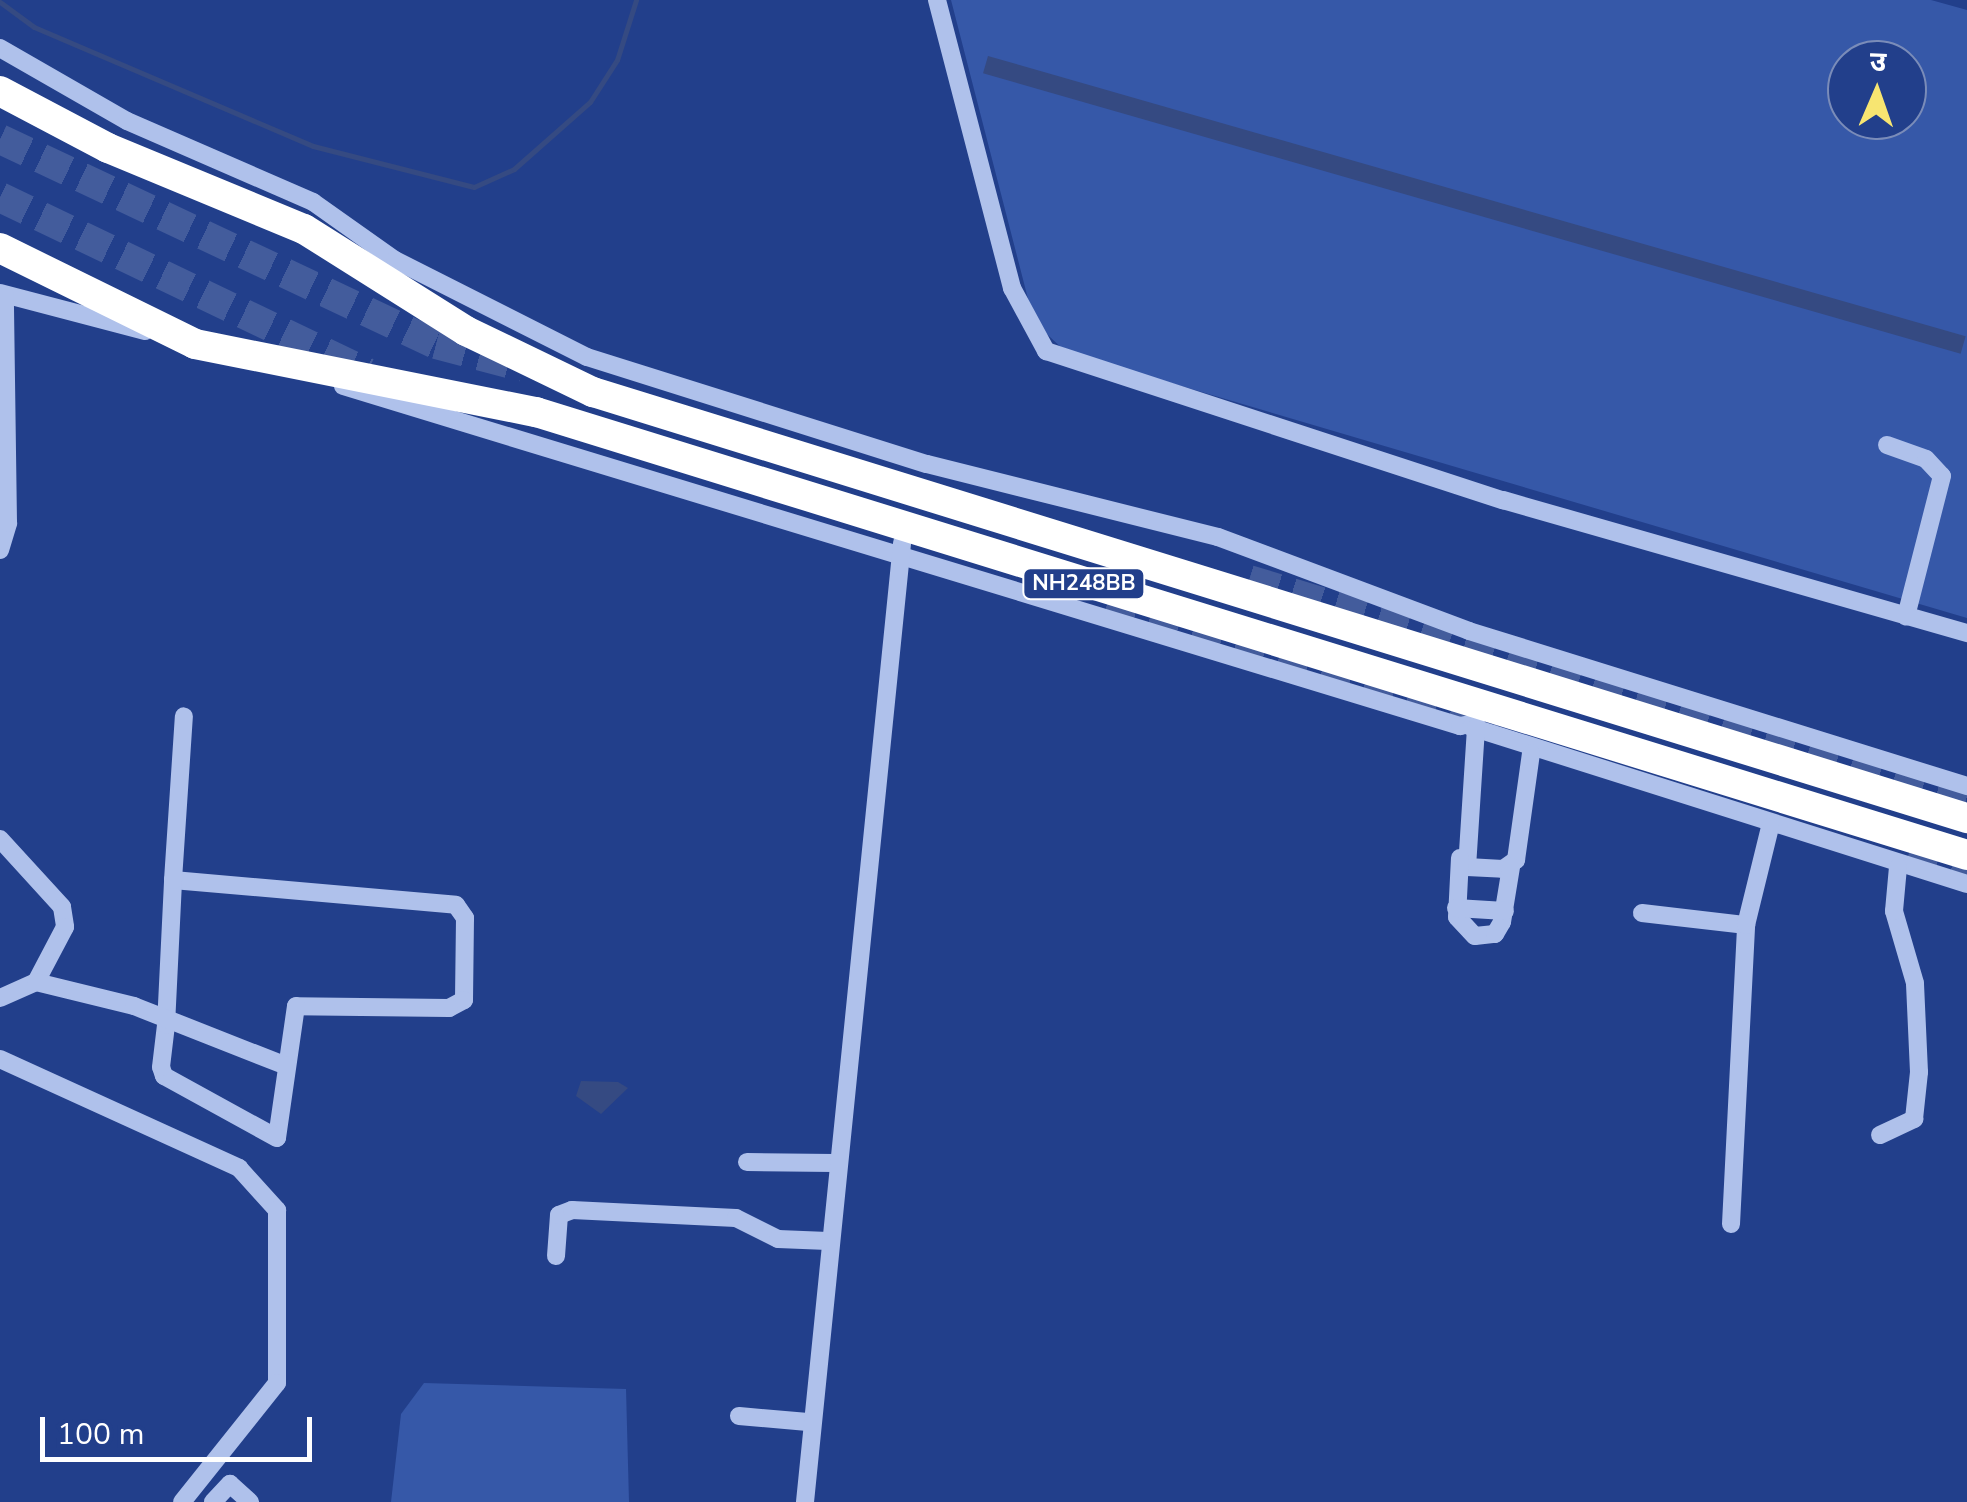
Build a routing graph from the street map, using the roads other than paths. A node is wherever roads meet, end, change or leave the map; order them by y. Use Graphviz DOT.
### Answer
graph roads {
  1 [pos="937,0"];
  2 [pos="0,48"];
  3 [pos="0,91"];
  4 [pos="0,248"];
  5 [pos="3,294"];
  6 [pos="194,344"];
  7 [pos="1887,445"];
  8 [pos="903,539"];
  9 [pos="0,550"];
  10 [pos="1906,616"];
  11 [pos="1967,633"];
  12 [pos="184,716"];
  13 [pos="1476,720"];
  14 [pos="1531,753"];
  15 [pos="1967,786"];
  16 [pos="1967,818"];
  17 [pos="1770,828"];
  18 [pos="0,838"];
  19 [pos="1967,855"];
  20 [pos="1460,858"];
  21 [pos="1511,866"];
  22 [pos="1898,866"];
  23 [pos="173,880"];
  24 [pos="1967,884"];
  25 [pos="1456,908"];
  26 [pos="1505,911"];
  27 [pos="1642,913"];
  28 [pos="1746,924"];
  29 [pos="36,982"];
  30 [pos="0,998"];
  31 [pos="166,1025"];
  32 [pos="2,1064"];
  33 [pos="286,1066"];
  34 [pos="1880,1135"];
  35 [pos="747,1162"];
  36 [pos="834,1163"];
  37 [pos="1731,1224"];
  38 [pos="828,1242"];
  39 [pos="556,1256"];
  40 [pos="739,1416"];
  41 [pos="808,1422"];
  42 [pos="182,1502"];
  43 [pos="214,1502"];
  44 [pos="250,1502"];
  45 [pos="805,1502"];
  1 -- 10 [label="street"];
  2 -- 15 [label="street"];
  3 -- 16 [label="highway, NH248BB"];
  4 -- 6 [label="highway"];
  5 -- 6 [label="street"];
  5 -- 9 [label="street"];
  6 -- 8 [label="highway, NH248BB"];
  7 -- 10 [label="street"];
  8 -- 13 [label="highway, NH248BB"];
  8 -- 36 [label="street"];
  10 -- 11 [label="street"];
  12 -- 23 [label="street"];
  13 -- 14 [label="street"];
  13 -- 19 [label="highway, NH248BB"];
  13 -- 20 [label="street"];
  14 -- 17 [label="street"];
  14 -- 21 [label="street"];
  17 -- 22 [label="street"];
  17 -- 28 [label="street"];
  18 -- 29 [label="street"];
  20 -- 21 [label="street"];
  20 -- 25 [label="street"];
  21 -- 26 [label="street"];
  22 -- 24 [label="street"];
  22 -- 34 [label="street"];
  23 -- 31 [label="street"];
  23 -- 33 [label="street"];
  25 -- 26 [label="street"];
  25 -- 26 [label="street"];
  27 -- 28 [label="street"];
  28 -- 37 [label="street"];
  29 -- 30 [label="street"];
  29 -- 31 [label="street"];
  31 -- 33 [label="street"];
  31 -- 33 [label="street"];
  32 -- 42 [label="street"];
  35 -- 36 [label="street"];
  36 -- 38 [label="street"];
  38 -- 39 [label="street"];
  38 -- 41 [label="street"];
  40 -- 41 [label="street"];
  41 -- 45 [label="street"];
  43 -- 44 [label="street"];
}
